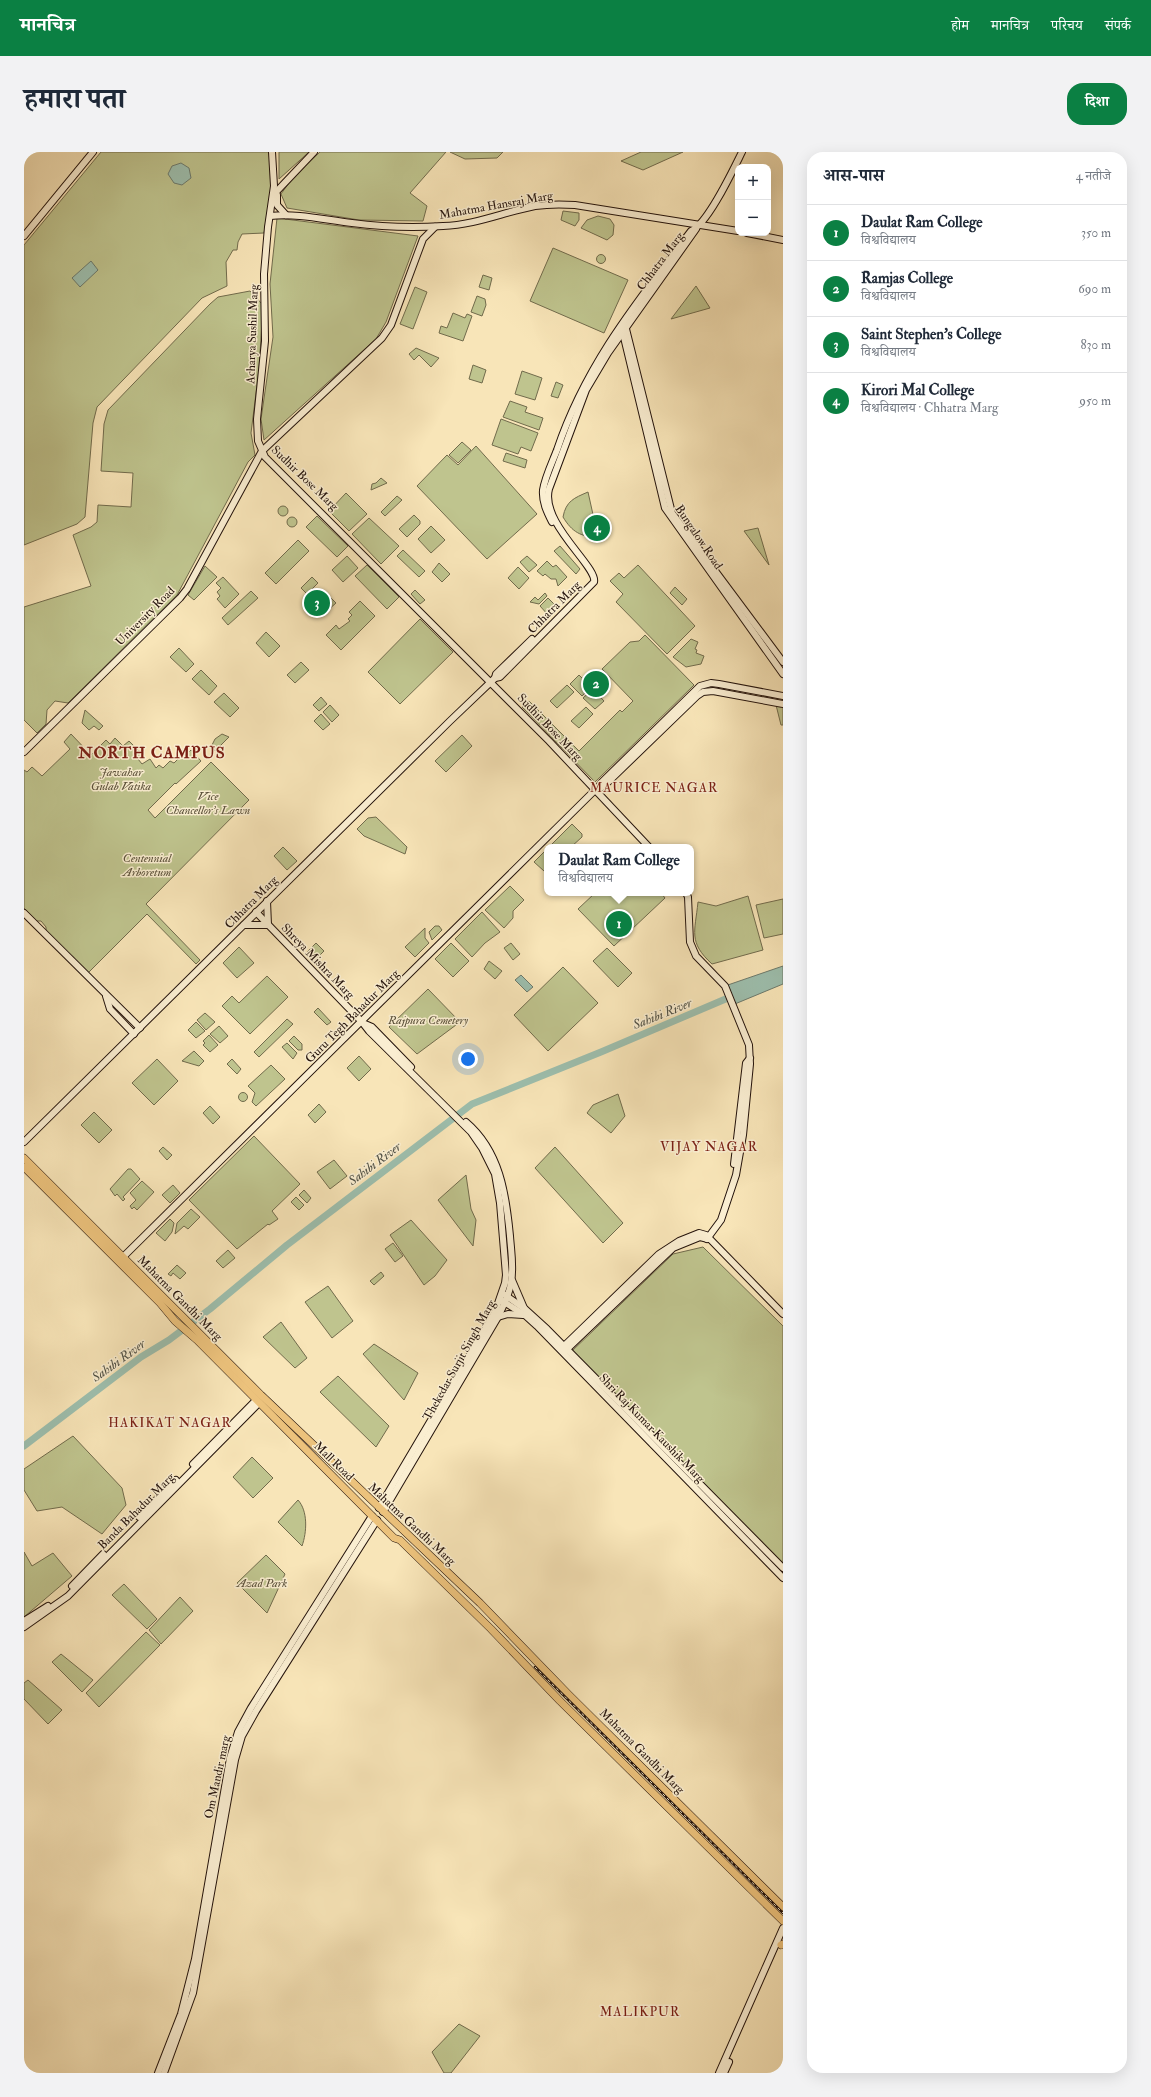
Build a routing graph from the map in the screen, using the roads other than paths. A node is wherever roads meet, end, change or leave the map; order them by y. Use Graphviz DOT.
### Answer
graph roads {
  1 [pos="92,152"];
  2 [pos="272,152"];
  3 [pos="314,152"];
  4 [pos="742,152"];
  5 [pos="276,188"];
  6 [pos="286,215"];
  7 [pos="270,216"];
  8 [pos="419,226"];
  9 [pos="435,226"];
  10 [pos="698,228"];
  11 [pos="735,231"];
  12 [pos="24,236"];
  13 [pos="762,236"];
  14 [pos="423,239"];
  15 [pos="783,240"];
  16 [pos="623,325"];
  17 [pos="262,451"];
  18 [pos="783,662"];
  19 [pos="783,674"];
  20 [pos="491,680"];
  21 [pos="783,696"];
  22 [pos="783,704"];
  23 [pos="24,752"];
  24 [pos="597,790"];
  25 [pos="646,844"];
  26 [pos="687,896"];
  27 [pos="267,901"];
  28 [pos="256,912"];
  29 [pos="24,913"];
  30 [pos="244,924"];
  31 [pos="268,925"];
  32 [pos="105,994"];
  33 [pos="364,1023"];
  34 [pos="140,1028"];
  35 [pos="134,1034"];
  36 [pos="465,1124"];
  37 [pos="24,1142"];
  38 [pos="24,1158"];
  39 [pos="24,1167"];
  40 [pos="708,1239"];
  41 [pos="121,1259"];
  42 [pos="512,1280"];
  43 [pos="503,1298"];
  44 [pos="525,1309"];
  45 [pos="180,1312"];
  46 [pos="782,1315"];
  47 [pos="526,1316"];
  48 [pos="498,1317"];
  49 [pos="174,1319"];
  50 [pos="194,1339"];
  51 [pos="564,1349"];
  52 [pos="257,1401"];
  53 [pos="381,1510"];
  54 [pos="374,1518"];
  55 [pos="755,1544"];
  56 [pos="783,1568"];
  57 [pos="783,1578"];
  58 [pos="24,1621"];
  59 [pos="24,1627"];
  60 [pos="508,1632"];
  61 [pos="501,1640"];
  62 [pos="560,1701"];
  63 [pos="215,1858"];
  64 [pos="783,1895"];
  65 [pos="773,1897"];
  66 [pos="783,1907"];
  67 [pos="783,1921"];
  68 [pos="783,1928"];
  69 [pos="782,1943"];
  70 [pos="158,2073"];
  71 [pos="164,2073"];
  72 [pos="719,2073"];
  73 [pos="724,2073"];
  1 -- 12 [label="street"];
  2 -- 5 [label="street"];
  3 -- 5 [label="street"];
  4 -- 10 [label="street, Chhatra Marg"];
  5 -- 6 [label="street"];
  5 -- 7 [label="street, Acharya Sushil Marg"];
  6 -- 7 [label="street, Mahatma Hansraj Marg"];
  6 -- 8 [label="street, Mahatma Hansraj Marg"];
  7 -- 17 [label="street, Acharya Sushil Marg"];
  8 -- 9 [label="street, Mahatma Hansraj Marg"];
  8 -- 14 [label="street"];
  9 -- 10 [label="street, Mahatma Hansraj Marg"];
  9 -- 14 [label="street"];
  10 -- 11 [label="street, Mahatma Hansraj Marg"];
  10 -- 16 [label="street, Chhatra Marg"];
  13 -- 15 [label="street"];
  14 -- 17 [label="street, University Road"];
  16 -- 18 [label="street"];
  16 -- 19 [label="street, Bungalow Road"];
  16 -- 20 [label="street, Chhatra Marg"];
  17 -- 20 [label="street, Sudhir Bose Marg"];
  17 -- 23 [label="street, University Road"];
  20 -- 24 [label="street, Sudhir Bose Marg"];
  20 -- 27 [label="street, Chhatra Marg"];
  21 -- 24 [label="street, Guru Tegh Bahadur Marg"];
  22 -- 24 [label="street, Guru Tegh Bahadur Marg"];
  24 -- 25 [label="street, Sudhir Bose Marg"];
  24 -- 33 [label="street, Guru Tegh Bahadur Marg"];
  26 -- 40 [label="street"];
  27 -- 28 [label="street, Chhatra Marg"];
  27 -- 31 [label="street"];
  28 -- 30 [label="street, Chhatra Marg"];
  28 -- 31 [label="street, Shreya Mishra Marg"];
  29 -- 32 [label="street"];
  30 -- 31 [label="street"];
  30 -- 34 [label="street, Chhatra Marg"];
  31 -- 33 [label="street, Shreya Mishra Marg"];
  32 -- 34 [label="street"];
  32 -- 35 [label="street"];
  33 -- 36 [label="street, Shreya Mishra Marg"];
  33 -- 41 [label="street, Guru Tegh Bahadur Marg"];
  34 -- 35 [label="street, Chhatra Marg"];
  35 -- 37 [label="street, Chhatra Marg"];
  36 -- 42 [label="street, Thekedar Surjit Singh Marg"];
  36 -- 43 [label="street, Thekedar Surjit Singh Marg"];
  38 -- 41 [label="main road, Mahatma Gandhi Marg"];
  39 -- 41 [label="main road, Mahatma Gandhi Marg"];
  40 -- 46 [label="street"];
  40 -- 51 [label="street"];
  41 -- 45 [label="main road, Mahatma Gandhi Marg"];
  41 -- 49 [label="main road, Mahatma Gandhi Marg"];
  42 -- 43 [label="street, Thekedar Surjit Singh Marg"];
  42 -- 44 [label="street"];
  43 -- 44 [label="street, Shri Raj Kumar Kaushik Marg"];
  43 -- 47 [label="street, Shri Raj Kumar Kaushik Marg"];
  43 -- 48 [label="street, Thekedar Surjit Singh Marg"];
  43 -- 53 [label="street, Thekedar Surjit Singh Marg"];
  44 -- 51 [label="street, Shri Raj Kumar Kaushik Marg"];
  45 -- 49 [label="main road"];
  45 -- 53 [label="main road, Mahatma Gandhi Marg"];
  47 -- 48 [label="street"];
  47 -- 51 [label="street, Shri Raj Kumar Kaushik Marg"];
  48 -- 53 [label="street, Thekedar Surjit Singh Marg"];
  49 -- 50 [label="main road, Mahatma Gandhi Marg"];
  50 -- 52 [label="main road, Mall Road"];
  51 -- 55 [label="street, Shri Raj Kumar Kaushik Marg"];
  52 -- 54 [label="main road, Mall Road"];
  52 -- 58 [label="street, Banda Bahadur Marg"];
  52 -- 59 [label="street, Banda Bahadur Marg"];
  53 -- 60 [label="main road, Mahatma Gandhi Marg"];
  54 -- 61 [label="main road, Mall Road"];
  54 -- 63 [label="street, Om Mandir marg"];
  55 -- 56 [label="street, Shri Raj Kumar Kaushik Marg"];
  55 -- 57 [label="street, Shri Raj Kumar Kaushik Marg"];
  60 -- 61 [label="main road"];
  60 -- 65 [label="main road, Mahatma Gandhi Marg"];
  61 -- 62 [label="main road, Mall Road"];
  62 -- 67 [label="main road, Mahatma Gandhi Marg"];
  63 -- 70 [label="street, Om Mandir marg"];
  63 -- 71 [label="street, Om Mandir marg"];
  64 -- 65 [label="main road"];
  65 -- 66 [label="main road, Mahatma Gandhi Marg"];
  68 -- 72 [label="street"];
  69 -- 73 [label="street"];
}
